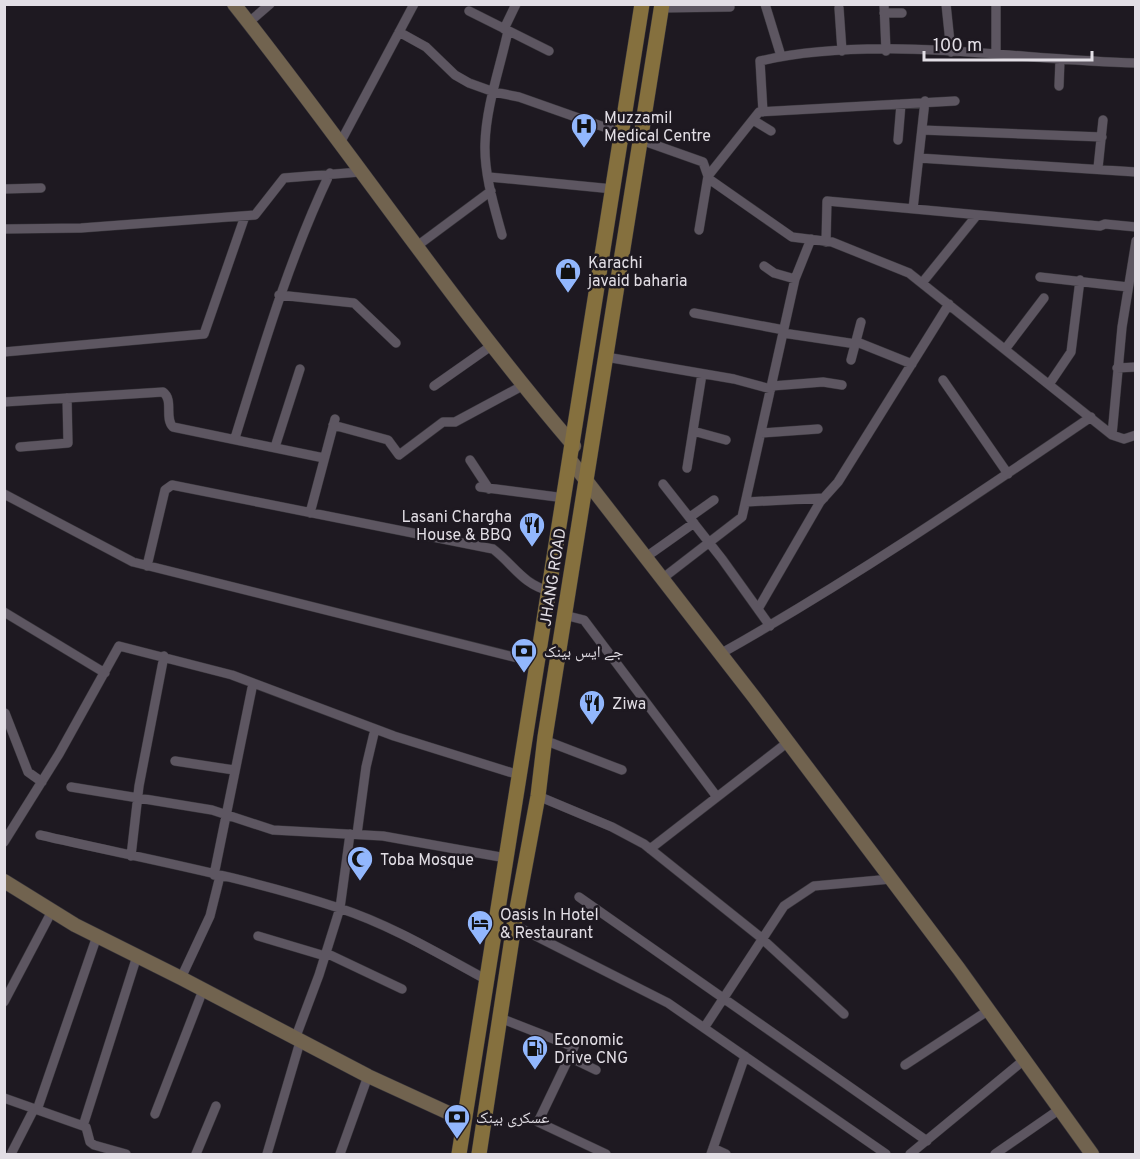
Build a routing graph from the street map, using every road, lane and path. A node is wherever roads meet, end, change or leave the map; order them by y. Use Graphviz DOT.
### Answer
graph roads {
  1 [pos="234,4"];
  2 [pos="270,4"];
  3 [pos="414,4"];
  4 [pos="516,4"];
  5 [pos="642,4"];
  6 [pos="765,4"];
  7 [pos="946,4"];
  8 [pos="996,4"];
  9 [pos="661,6"];
  10 [pos="730,7"];
  11 [pos="839,8"];
  12 [pos="884,9"];
  13 [pos="469,11"];
  14 [pos="902,13"];
  15 [pos="248,22"];
  16 [pos="506,30"];
  17 [pos="399,32"];
  18 [pos="549,51"];
  19 [pos="842,51"];
  20 [pos="886,51"];
  21 [pos="951,52"];
  22 [pos="996,54"];
  23 [pos="781,56"];
  24 [pos="1060,60"];
  25 [pos="1136,63"];
  26 [pos="1059,86"];
  27 [pos="495,92"];
  28 [pos="925,101"];
  29 [pos="955,101"];
  30 [pos="901,104"];
  31 [pos="764,112"];
  32 [pos="753,120"];
  33 [pos="1103,120"];
  34 [pos="922,130"];
  35 [pos="771,131"];
  36 [pos="621,133"];
  37 [pos="1102,137"];
  38 [pos="641,140"];
  39 [pos="897,141"];
  40 [pos="339,145"];
  41 [pos="919,158"];
  42 [pos="1098,168"];
  43 [pos="360,172"];
  44 [pos="1136,172"];
  45 [pos="330,173"];
  46 [pos="708,176"];
  47 [pos="489,177"];
  48 [pos="41,188"];
  49 [pos="4,189"];
  50 [pos="613,189"];
  51 [pos="491,191"];
  52 [pos="914,209"];
  53 [pos="976,215"];
  54 [pos="245,216"];
  55 [pos="1136,227"];
  56 [pos="4,229"];
  57 [pos="699,230"];
  58 [pos="502,234"];
  59 [pos="811,239"];
  60 [pos="1136,241"];
  61 [pos="826,242"];
  62 [pos="417,246"];
  63 [pos="764,266"];
  64 [pos="1040,277"];
  65 [pos="795,279"];
  66 [pos="1080,280"];
  67 [pos="922,283"];
  68 [pos="1128,287"];
  69 [pos="279,295"];
  70 [pos="1044,298"];
  71 [pos="949,304"];
  72 [pos="694,313"];
  73 [pos="861,322"];
  74 [pos="784,331"];
  75 [pos="396,343"];
  76 [pos="856,343"];
  77 [pos="491,346"];
  78 [pos="1006,348"];
  79 [pos="4,352"];
  80 [pos="606,357"];
  81 [pos="851,360"];
  82 [pos="912,364"];
  83 [pos="1136,367"];
  84 [pos="1117,368"];
  85 [pos="300,369"];
  86 [pos="702,374"];
  87 [pos="944,380"];
  88 [pos="1050,383"];
  89 [pos="842,385"];
  90 [pos="434,386"];
  91 [pos="522,386"];
  92 [pos="771,387"];
  93 [pos="67,398"];
  94 [pos="4,402"];
  95 [pos="1091,417"];
  96 [pos="818,429"];
  97 [pos="693,431"];
  98 [pos="761,433"];
  99 [pos="1112,435"];
  100 [pos="1136,435"];
  101 [pos="235,438"];
  102 [pos="726,440"];
  103 [pos="21,447"];
  104 [pos="275,447"];
  105 [pos="572,454"];
  106 [pos="324,458"];
  107 [pos="470,460"];
  108 [pos="687,468"];
  109 [pos="1008,474"];
  110 [pos="586,480"];
  111 [pos="663,484"];
  112 [pos="4,494"];
  113 [pos="565,498"];
  114 [pos="824,498"];
  115 [pos="714,500"];
  116 [pos="746,502"];
  117 [pos="310,513"];
  118 [pos="692,520"];
  119 [pos="709,542"];
  120 [pos="646,557"];
  121 [pos="147,566"];
  122 [pos="663,578"];
  123 [pos="550,591"];
  124 [pos="758,609"];
  125 [pos="4,612"];
  126 [pos="564,615"];
  127 [pos="770,626"];
  128 [pos="720,654"];
  129 [pos="164,656"];
  130 [pos="538,663"];
  131 [pos="105,674"];
  132 [pos="253,683"];
  133 [pos="5,713"];
  134 [pos="375,729"];
  135 [pos="544,740"];
  136 [pos="788,742"];
  137 [pos="175,761"];
  138 [pos="234,770"];
  139 [pos="622,770"];
  140 [pos="519,774"];
  141 [pos="42,782"];
  142 [pos="71,787"];
  143 [pos="538,796"];
  144 [pos="717,797"];
  145 [pos="138,799"];
  146 [pos="225,814"];
  147 [pos="4,821"];
  148 [pos="14,827"];
  149 [pos="354,834"];
  150 [pos="40,835"];
  151 [pos="4,842"];
  152 [pos="650,849"];
  153 [pos="131,856"];
  154 [pos="506,858"];
  155 [pos="217,875"];
  156 [pos="891,879"];
  157 [pos="4,881"];
  158 [pos="579,897"];
  159 [pos="340,908"];
  160 [pos="52,911"];
  161 [pos="514,925"];
  162 [pos="97,936"];
  163 [pos="258,936"];
  164 [pos="762,939"];
  165 [pos="326,954"];
  166 [pos="137,956"];
  167 [pos="181,978"];
  168 [pos="487,980"];
  169 [pos="402,989"];
  170 [pos="203,990"];
  171 [pos="722,998"];
  172 [pos="4,1002"];
  173 [pos="989,1010"];
  174 [pos="844,1014"];
  175 [pos="500,1018"];
  176 [pos="704,1028"];
  177 [pos="298,1040"];
  178 [pos="745,1056"];
  179 [pos="569,1057"];
  180 [pos="1024,1060"];
  181 [pos="905,1065"];
  182 [pos="596,1071"];
  183 [pos="368,1076"];
  184 [pos="4,1098"];
  185 [pos="216,1106"];
  186 [pos="36,1109"];
  187 [pos="1060,1109"];
  188 [pos="155,1114"];
  189 [pos="464,1120"];
  190 [pos="83,1126"];
  191 [pos="927,1141"];
  192 [pos="712,1151"];
  193 [pos="11,1155"];
  194 [pos="126,1155"];
  195 [pos="196,1155"];
  196 [pos="267,1155"];
  197 [pos="340,1155"];
  198 [pos="459,1155"];
  199 [pos="479,1155"];
  200 [pos="606,1155"];
  201 [pos="726,1155"];
  202 [pos="886,1155"];
  203 [pos="910,1155"];
  204 [pos="995,1155"];
  205 [pos="1092,1155"];
  1 -- 15 [label="street"];
  2 -- 15 [label="street"];
  3 -- 17 [label="street"];
  4 -- 16 [label="street"];
  5 -- 36 [label="main road, JHANG ROAD"];
  6 -- 23 [label="street"];
  7 -- 21 [label="street"];
  8 -- 22 [label="street"];
  9 -- 10 [label="street"];
  9 -- 38 [label="main road, JHANG ROAD"];
  11 -- 19 [label="street"];
  12 -- 14 [label="street"];
  12 -- 20 [label="street"];
  13 -- 16 [label="street"];
  15 -- 40 [label="street"];
  16 -- 18 [label="street"];
  16 -- 27 [label="street"];
  17 -- 27 [label="street"];
  17 -- 40 [label="street"];
  19 -- 20 [label="street"];
  19 -- 23 [label="street"];
  20 -- 21 [label="street"];
  21 -- 22 [label="street"];
  22 -- 24 [label="street"];
  23 -- 31 [label="street"];
  24 -- 25 [label="street"];
  24 -- 26 [label="street"];
  27 -- 36 [label="street"];
  27 -- 47 [label="street"];
  28 -- 29 [label="street"];
  28 -- 30 [label="street"];
  28 -- 34 [label="street"];
  30 -- 31 [label="street"];
  30 -- 39 [label="street"];
  31 -- 32 [label="street"];
  32 -- 35 [label="street"];
  32 -- 46 [label="street"];
  33 -- 37 [label="street"];
  34 -- 37 [label="street"];
  34 -- 41 [label="street"];
  36 -- 50 [label="main road, JHANG ROAD"];
  37 -- 42 [label="street"];
  38 -- 46 [label="street"];
  38 -- 80 [label="main road, JHANG ROAD"];
  40 -- 43 [label="street"];
  41 -- 42 [label="street"];
  41 -- 52 [label="street"];
  42 -- 44 [label="street"];
  43 -- 45 [label="street"];
  43 -- 62 [label="street"];
  45 -- 54 [label="street"];
  45 -- 69 [label="street"];
  46 -- 57 [label="street"];
  46 -- 59 [label="street"];
  47 -- 50 [label="street"];
  47 -- 51 [label="street"];
  48 -- 49 [label="street"];
  50 -- 105 [label="main road, JHANG ROAD"];
  51 -- 58 [label="street"];
  51 -- 62 [label="street"];
  52 -- 53 [label="street"];
  52 -- 61 [label="street"];
  53 -- 55 [label="street"];
  53 -- 67 [label="street"];
  54 -- 56 [label="street"];
  54 -- 79 [label="street"];
  59 -- 61 [label="street"];
  59 -- 65 [label="street"];
  60 -- 68 [label="street"];
  61 -- 67 [label="street"];
  62 -- 77 [label="street"];
  63 -- 65 [label="street"];
  64 -- 66 [label="street"];
  65 -- 74 [label="street"];
  66 -- 68 [label="street"];
  66 -- 88 [label="street"];
  67 -- 71 [label="street"];
  68 -- 84 [label="street"];
  69 -- 75 [label="street"];
  69 -- 101 [label="street"];
  70 -- 78 [label="street"];
  71 -- 78 [label="street"];
  71 -- 82 [label="street"];
  72 -- 74 [label="street"];
  73 -- 76 [label="street"];
  74 -- 76 [label="street"];
  74 -- 92 [label="street"];
  76 -- 81 [label="street"];
  76 -- 82 [label="street"];
  77 -- 90 [label="street"];
  77 -- 91 [label="street"];
  78 -- 88 [label="street"];
  80 -- 86 [label="street"];
  80 -- 110 [label="main road, JHANG ROAD"];
  82 -- 114 [label="street"];
  83 -- 84 [label="street"];
  84 -- 99 [label="street"];
  85 -- 104 [label="street"];
  86 -- 92 [label="street"];
  86 -- 97 [label="street"];
  87 -- 109 [label="street"];
  88 -- 95 [label="street"];
  89 -- 92 [label="street"];
  91 -- 105 [label="street"];
  91 -- 106 [label="street"];
  92 -- 98 [label="street"];
  93 -- 94 [label="street"];
  93 -- 101 [label="street"];
  93 -- 103 [label="street"];
  95 -- 99 [label="street"];
  95 -- 109 [label="street"];
  96 -- 98 [label="street"];
  97 -- 102 [label="street"];
  97 -- 108 [label="street"];
  98 -- 116 [label="street"];
  99 -- 100 [label="street"];
  101 -- 104 [label="street"];
  104 -- 106 [label="street"];
  105 -- 110 [label="street"];
  105 -- 113 [label="main road, JHANG ROAD"];
  106 -- 117 [label="street"];
  107 -- 113 [label="street"];
  109 -- 127 [label="street"];
  110 -- 120 [label="street"];
  110 -- 126 [label="main road, JHANG ROAD"];
  111 -- 118 [label="street"];
  112 -- 121 [label="street"];
  113 -- 123 [label="main road, JHANG ROAD"];
  114 -- 116 [label="street"];
  114 -- 124 [label="street"];
  115 -- 118 [label="street"];
  116 -- 119 [label="street"];
  117 -- 121 [label="street"];
  117 -- 123 [label="street"];
  118 -- 119 [label="street"];
  118 -- 120 [label="street"];
  119 -- 122 [label="street"];
  119 -- 124 [label="street"];
  120 -- 122 [label="street"];
  121 -- 130 [label="street"];
  122 -- 128 [label="street"];
  123 -- 130 [label="main road, JHANG ROAD"];
  124 -- 127 [label="street"];
  125 -- 131 [label="street"];
  126 -- 135 [label="main road, JHANG ROAD"];
  126 -- 144 [label="street"];
  127 -- 128 [label="street"];
  128 -- 136 [label="street"];
  129 -- 131 [label="street"];
  129 -- 132 [label="street"];
  129 -- 145 [label="street"];
  130 -- 140 [label="main road, JHANG ROAD"];
  131 -- 141 [label="street"];
  132 -- 134 [label="street"];
  132 -- 138 [label="street"];
  133 -- 141 [label="street"];
  134 -- 140 [label="street"];
  134 -- 149 [label="street"];
  135 -- 139 [label="street"];
  135 -- 143 [label="main road, JHANG ROAD"];
  136 -- 144 [label="street"];
  136 -- 156 [label="street"];
  137 -- 138 [label="street"];
  138 -- 146 [label="street"];
  140 -- 154 [label="main road, JHANG ROAD"];
  141 -- 148 [label="street"];
  142 -- 145 [label="street"];
  143 -- 152 [label="street"];
  143 -- 161 [label="main road, JHANG ROAD"];
  144 -- 152 [label="street"];
  145 -- 146 [label="street"];
  145 -- 153 [label="street"];
  146 -- 149 [label="street"];
  146 -- 155 [label="street"];
  147 -- 148 [label="street"];
  148 -- 151 [label="street"];
  149 -- 154 [label="street"];
  149 -- 159 [label="street"];
  150 -- 153 [label="street"];
  152 -- 164 [label="street"];
  153 -- 155 [label="street"];
  154 -- 168 [label="main road, JHANG ROAD"];
  155 -- 159 [label="street"];
  155 -- 167 [label="street"];
  156 -- 164 [label="street"];
  156 -- 173 [label="street"];
  157 -- 160 [label="street"];
  158 -- 171 [label="street"];
  159 -- 165 [label="street"];
  159 -- 168 [label="street"];
  160 -- 162 [label="street"];
  160 -- 172 [label="street"];
  161 -- 175 [label="main road, JHANG ROAD"];
  161 -- 176 [label="street"];
  162 -- 166 [label="street"];
  162 -- 186 [label="street"];
  163 -- 165 [label="street"];
  164 -- 171 [label="street"];
  164 -- 174 [label="street"];
  165 -- 169 [label="street"];
  165 -- 177 [label="street"];
  166 -- 167 [label="street"];
  166 -- 190 [label="street"];
  167 -- 170 [label="street"];
  168 -- 189 [label="main road, JHANG ROAD"];
  170 -- 177 [label="street"];
  170 -- 188 [label="street"];
  171 -- 176 [label="street"];
  171 -- 191 [label="street"];
  173 -- 180 [label="street"];
  173 -- 181 [label="street"];
  175 -- 179 [label="street"];
  175 -- 199 [label="main road, JHANG ROAD"];
  176 -- 178 [label="street"];
  177 -- 183 [label="street"];
  177 -- 196 [label="street"];
  178 -- 192 [label="street"];
  178 -- 202 [label="street"];
  179 -- 182 [label="street"];
  179 -- 200 [label="street"];
  180 -- 187 [label="street"];
  180 -- 191 [label="street"];
  183 -- 189 [label="street"];
  183 -- 197 [label="street"];
  184 -- 186 [label="street"];
  185 -- 195 [label="street"];
  186 -- 190 [label="street"];
  186 -- 193 [label="street"];
  187 -- 204 [label="street"];
  187 -- 205 [label="street"];
  189 -- 198 [label="main road, JHANG ROAD"];
  190 -- 194 [label="street"];
  191 -- 203 [label="street"];
  192 -- 201 [label="street"];
}
